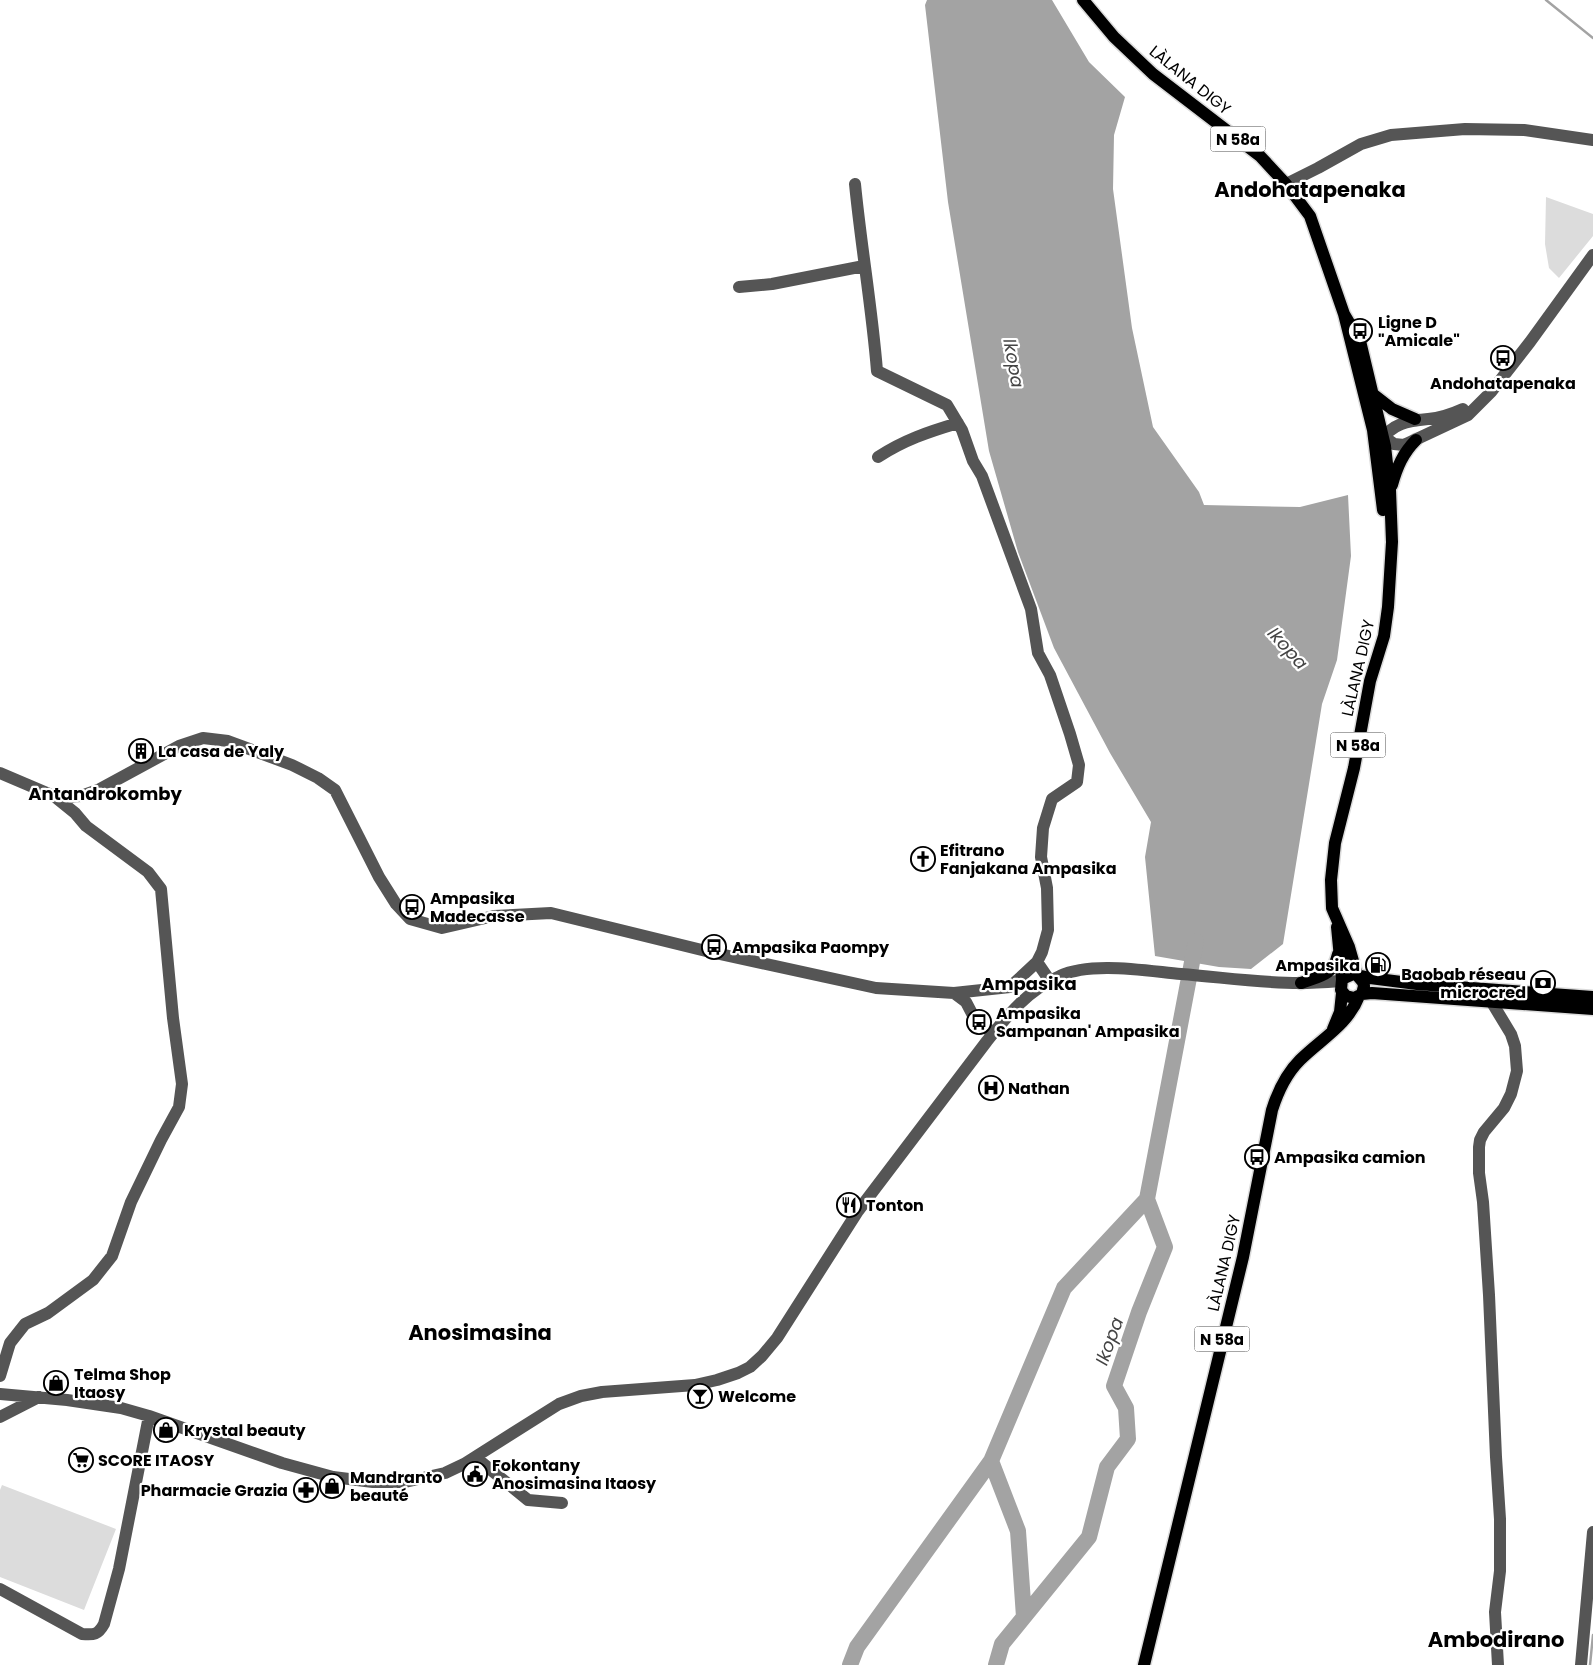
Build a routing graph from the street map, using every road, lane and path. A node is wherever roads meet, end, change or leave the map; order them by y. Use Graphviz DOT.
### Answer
graph roads {
  1 [pos="1083,0"];
  2 [pos="1593,140"];
  3 [pos="855,184"];
  4 [pos="1286,184"];
  5 [pos="1593,255"];
  6 [pos="864,266"];
  7 [pos="739,287"];
  8 [pos="1344,314"];
  9 [pos="1374,395"];
  10 [pos="1477,405"];
  11 [pos="1415,419"];
  12 [pos="958,423"];
  13 [pos="1378,438"];
  14 [pos="1416,440"];
  15 [pos="878,457"];
  16 [pos="1390,490"];
  17 [pos="1390,572"];
  18 [pos="0,773"];
  19 [pos="54,796"];
  20 [pos="1344,951"];
  21 [pos="1037,962"];
  22 [pos="1357,975"];
  23 [pos="1050,980"];
  24 [pos="1393,981"];
  25 [pos="1296,983"];
  26 [pos="1341,986"];
  27 [pos="954,993"];
  28 [pos="1360,995"];
  29 [pos="1593,997"];
  30 [pos="1491,1001"];
  31 [pos="1593,1009"];
  32 [pos="994,1032"];
  33 [pos="1332,1032"];
  34 [pos="0,1376"];
  35 [pos="0,1394"];
  36 [pos="39,1397"];
  37 [pos="149,1416"];
  38 [pos="0,1417"];
  39 [pos="475,1457"];
  40 [pos="562,1503"];
  41 [pos="1593,1532"];
  42 [pos="0,1588"];
  43 [pos="1144,1665"];
  44 [pos="1498,1665"];
  45 [pos="1581,1665"];
  1 -- 4 [label="main road, LÀLANA DIGY / N 58a"];
  2 -- 4 [label="street"];
  3 -- 6 [label="street"];
  4 -- 8 [label="main road, LÀLANA DIGY / N 58a"];
  5 -- 10 [label="street"];
  6 -- 7 [label="street"];
  6 -- 12 [label="street"];
  8 -- 9 [label="main road, LÀLANA DIGY / N 58a"];
  8 -- 13 [label="main road, LÀLANA DIGY / N 58a"];
  9 -- 11 [label="main road"];
  9 -- 13 [label="main road, LÀLANA DIGY / N 58a"];
  10 -- 11 [label="street"];
  10 -- 14 [label="street"];
  11 -- 13 [label="street"];
  12 -- 15 [label="street"];
  12 -- 21 [label="street"];
  13 -- 14 [label="street"];
  13 -- 16 [label="main road, LÀLANA DIGY / N 58a"];
  13 -- 17 [label="main road, LÀLANA DIGY / N 58a"];
  14 -- 16 [label="main road"];
  16 -- 17 [label="main road, LÀLANA DIGY / N 58a"];
  17 -- 20 [label="main road, LÀLANA DIGY / N 58a"];
  18 -- 19 [label="street"];
  19 -- 27 [label="street"];
  19 -- 34 [label="street"];
  20 -- 22 [label="main road, N 58a"];
  20 -- 24 [label="main road"];
  20 -- 25 [label="main road, N 58a"];
  20 -- 26 [label="main road, N 58a"];
  21 -- 23 [label="street"];
  21 -- 27 [label="street"];
  22 -- 24 [label="main road"];
  22 -- 26 [label="main road"];
  22 -- 28 [label="main road"];
  23 -- 25 [label="street"];
  23 -- 32 [label="street"];
  24 -- 29 [label="main road"];
  25 -- 26 [label="street"];
  26 -- 28 [label="main road"];
  26 -- 33 [label="main road, N 58a"];
  27 -- 32 [label="street"];
  28 -- 30 [label="main road"];
  28 -- 33 [label="main road, N 58a"];
  30 -- 31 [label="main road"];
  30 -- 44 [label="street"];
  32 -- 39 [label="street"];
  33 -- 43 [label="main road, LÀLANA DIGY / N 58a"];
  35 -- 36 [label="street"];
  36 -- 37 [label="street"];
  36 -- 38 [label="street"];
  37 -- 39 [label="street"];
  37 -- 42 [label="street"];
  39 -- 40 [label="street"];
  41 -- 45 [label="street"];
}
